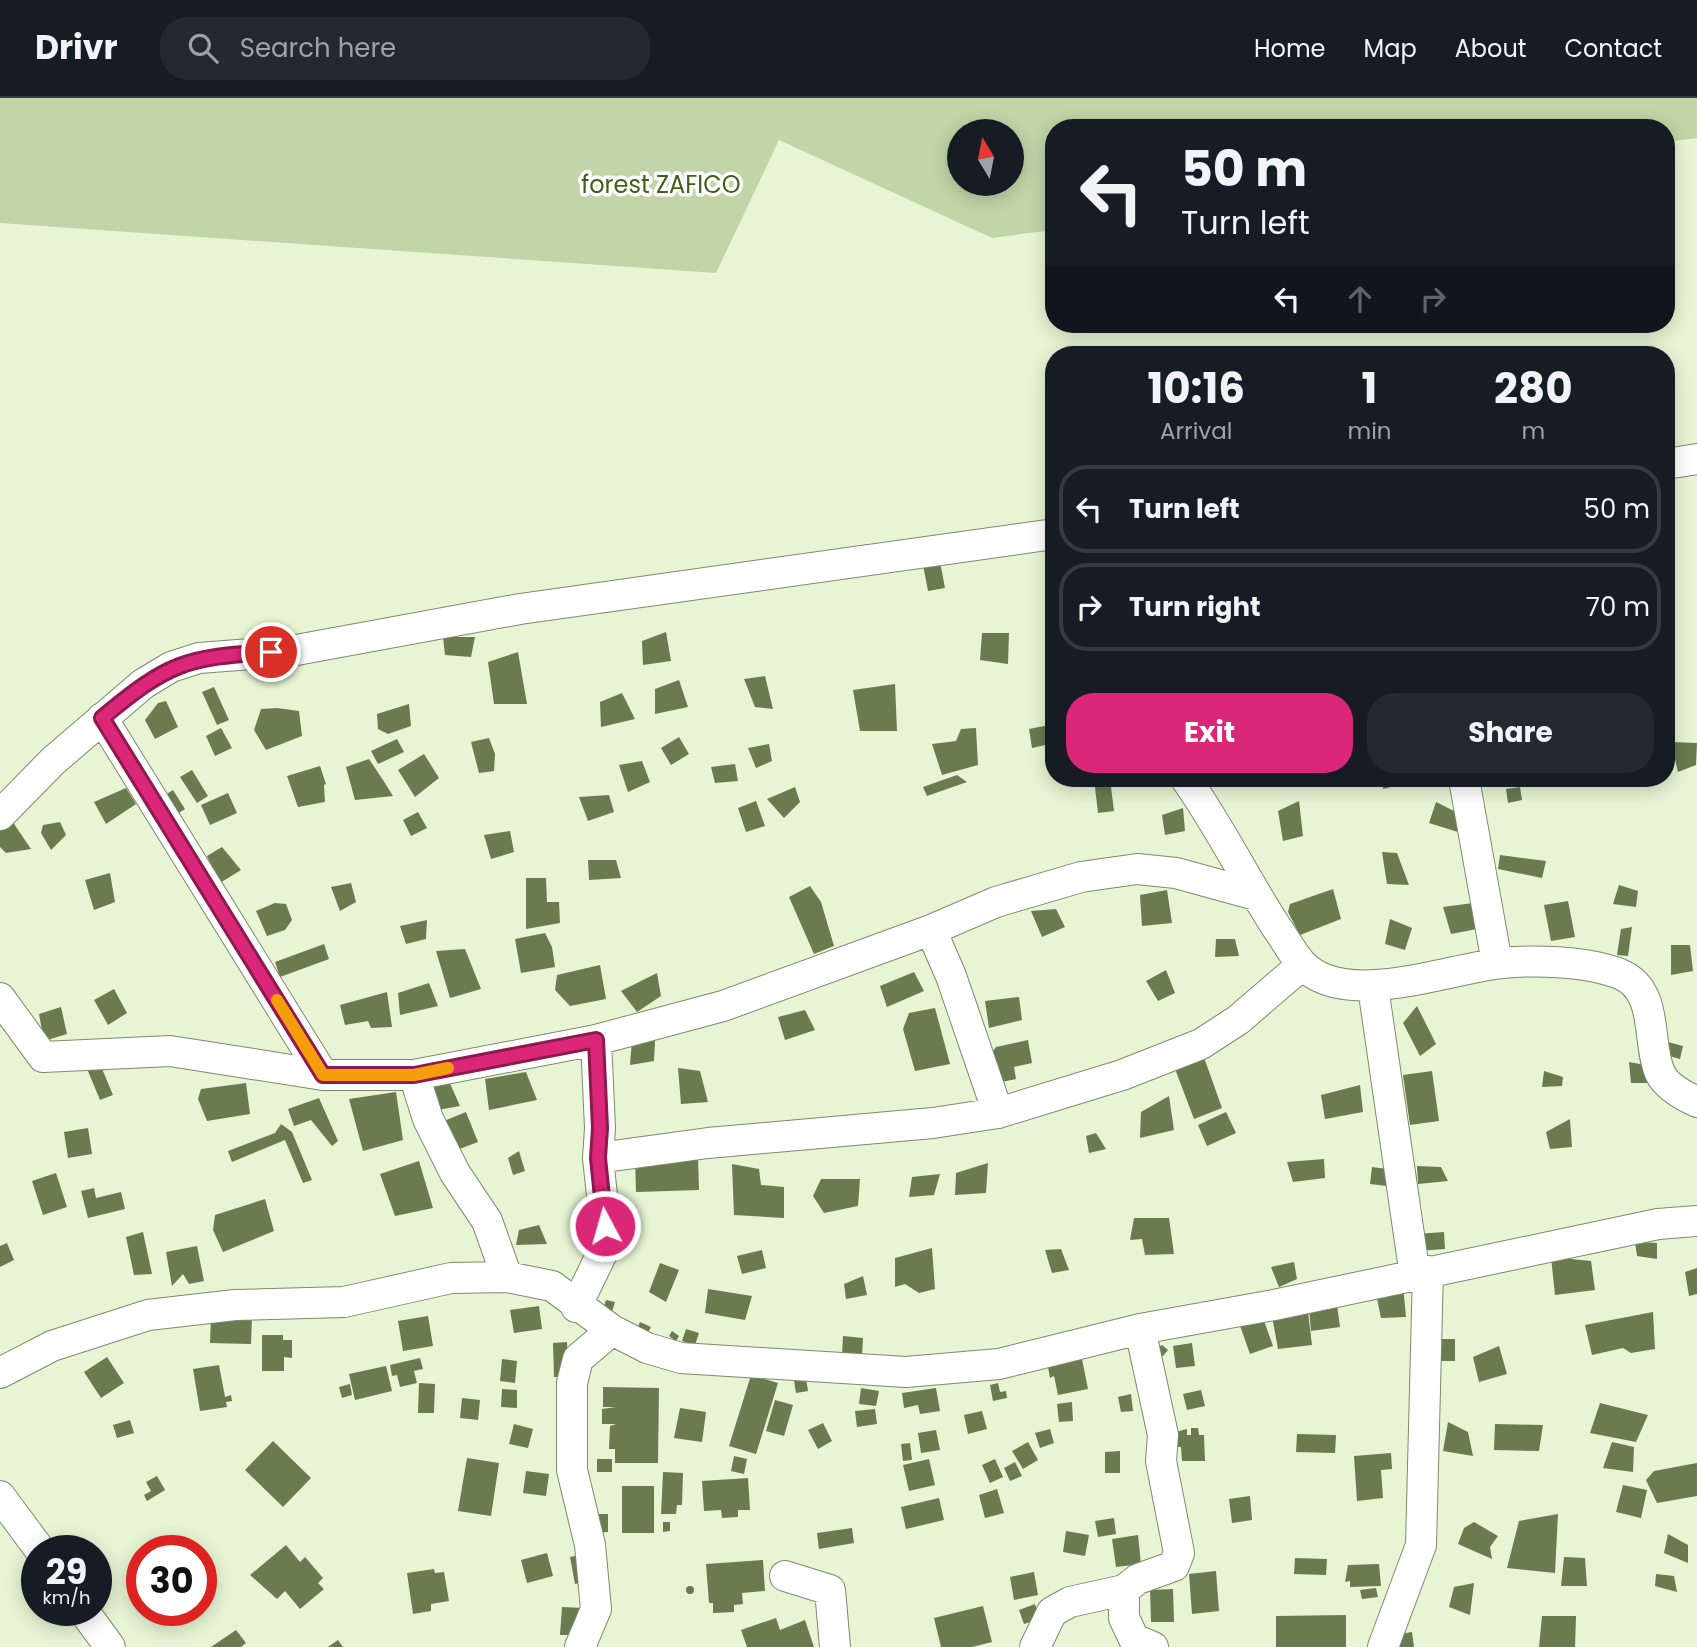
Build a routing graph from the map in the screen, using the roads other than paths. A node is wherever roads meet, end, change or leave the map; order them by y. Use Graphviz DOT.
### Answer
graph roads {
  1 [pos="1697,459"];
  2 [pos="1675,463"];
  3 [pos="1045,543"];
  4 [pos="102,718"];
  5 [pos="1192,787"];
  6 [pos="1465,787"];
  7 [pos="0,815"];
  8 [pos="1256,895"];
  9 [pos="930,930"];
  10 [pos="1497,963"];
  11 [pos="1302,965"];
  12 [pos="1373,987"];
  13 [pos="0,998"];
  14 [pos="596,1040"];
  15 [pos="323,1075"];
  16 [pos="414,1075"];
  17 [pos="1697,1102"];
  18 [pos="998,1112"];
  19 [pos="598,1158"];
  20 [pos="1697,1221"];
  21 [pos="1421,1273"];
  22 [pos="508,1277"];
  23 [pos="576,1307"];
  24 [pos="1140,1329"];
  25 [pos="612,1330"];
  26 [pos="0,1373"];
  27 [pos="0,1496"];
  28 [pos="29,1535"];
  29 [pos="785,1576"];
  30 [pos="1124,1590"];
  31 [pos="95,1626"];
  32 [pos="110,1647"];
  33 [pos="580,1647"];
  34 [pos="835,1647"];
  35 [pos="1035,1647"];
  36 [pos="1153,1647"];
  37 [pos="1383,1647"];
  1 -- 2 [label="street"];
  3 -- 4 [label="street"];
  4 -- 7 [label="street"];
  4 -- 15 [label="street"];
  5 -- 8 [label="street"];
  6 -- 10 [label="street"];
  8 -- 9 [label="street"];
  8 -- 11 [label="street"];
  9 -- 14 [label="street"];
  9 -- 18 [label="street"];
  10 -- 12 [label="street"];
  10 -- 17 [label="street"];
  11 -- 12 [label="street"];
  11 -- 18 [label="street"];
  12 -- 21 [label="street"];
  13 -- 15 [label="street"];
  14 -- 16 [label="street"];
  14 -- 19 [label="street"];
  15 -- 16 [label="street"];
  16 -- 22 [label="street"];
  18 -- 19 [label="street"];
  19 -- 23 [label="street"];
  20 -- 21 [label="street"];
  21 -- 24 [label="street"];
  21 -- 37 [label="street"];
  22 -- 23 [label="street"];
  22 -- 26 [label="street"];
  23 -- 25 [label="street"];
  24 -- 25 [label="street"];
  24 -- 30 [label="street"];
  25 -- 33 [label="street"];
  27 -- 28 [label="street"];
  29 -- 34 [label="street"];
  30 -- 35 [label="street"];
  30 -- 36 [label="street"];
  31 -- 32 [label="street"];
}
